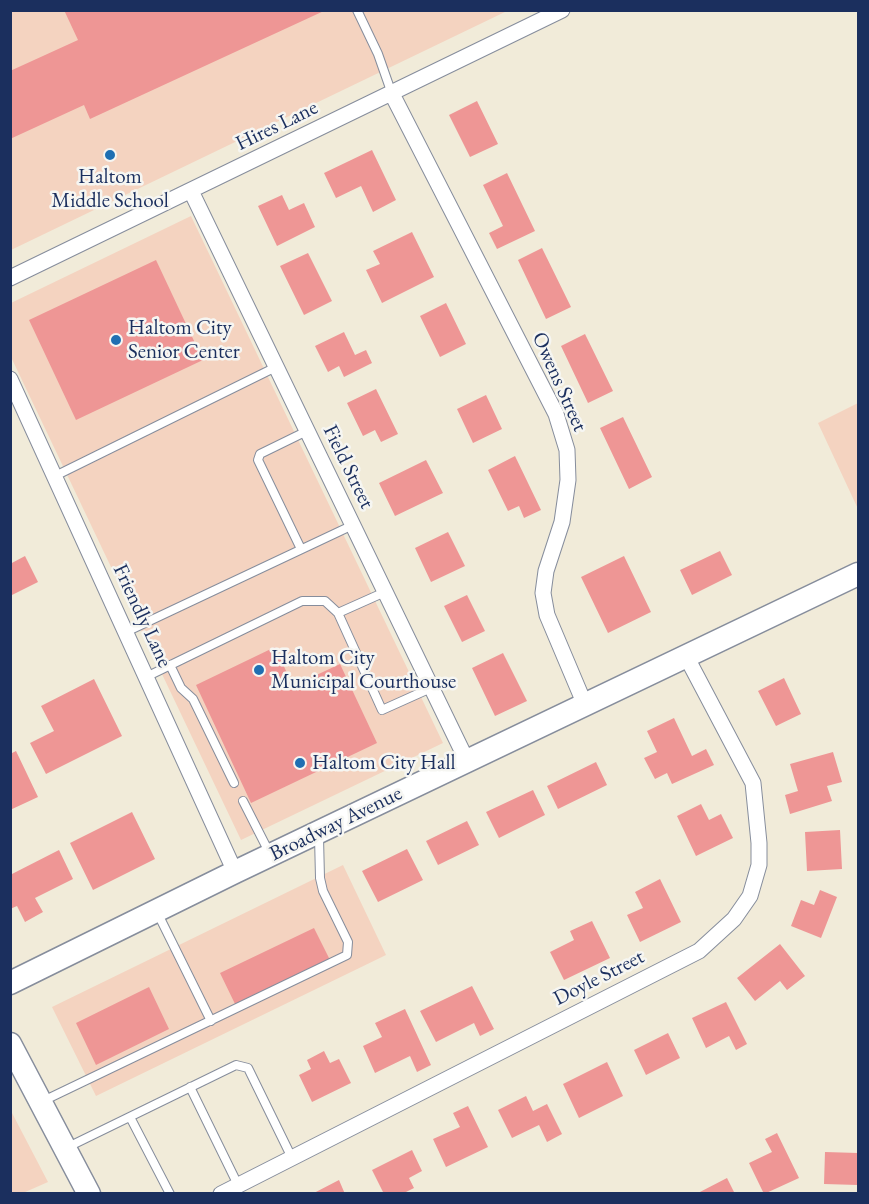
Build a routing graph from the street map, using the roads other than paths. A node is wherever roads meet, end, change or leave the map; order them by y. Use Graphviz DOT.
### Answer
graph roads {
  1 [pos="357,10"];
  2 [pos="562,10"];
  3 [pos="392,94"];
  4 [pos="191,191"];
  5 [pos="10,278"];
  6 [pos="276,367"];
  7 [pos="10,379"];
  8 [pos="307,431"];
  9 [pos="55,476"];
  10 [pos="352,525"];
  11 [pos="302,549"];
  12 [pos="858,574"];
  13 [pos="385,592"];
  14 [pos="338,613"];
  15 [pos="126,632"];
  16 [pos="687,656"];
  17 [pos="170,665"];
  18 [pos="146,677"];
  19 [pos="431,688"];
  20 [pos="585,705"];
  21 [pos="467,761"];
  22 [pos="234,783"];
  23 [pos="243,801"];
  24 [pos="318,832"];
  25 [pos="270,855"];
  26 [pos="235,872"];
  27 [pos="156,911"];
  28 [pos="10,983"];
  29 [pos="211,1021"];
  30 [pos="10,1044"];
  31 [pos="190,1087"];
  32 [pos="41,1102"];
  33 [pos="130,1117"];
  34 [pos="66,1148"];
  35 [pos="292,1158"];
  36 [pos="238,1185"];
  37 [pos="89,1194"];
  38 [pos="170,1194"];
  39 [pos="221,1194"];
  1 -- 3 [label="lane"];
  2 -- 3 [label="street, Hires Lane"];
  3 -- 4 [label="street, Hires Lane"];
  3 -- 20 [label="street, Owens Street"];
  4 -- 5 [label="street, Hires Lane"];
  4 -- 6 [label="street, Field Street"];
  6 -- 8 [label="street, Field Street"];
  6 -- 9 [label="lane"];
  7 -- 9 [label="street, Friendly Lane"];
  8 -- 10 [label="street, Field Street"];
  8 -- 11 [label="lane"];
  9 -- 15 [label="street, Friendly Lane"];
  10 -- 11 [label="lane"];
  10 -- 13 [label="street, Field Street"];
  11 -- 15 [label="lane"];
  12 -- 16 [label="main road, Broadway Avenue"];
  13 -- 14 [label="lane"];
  13 -- 19 [label="street, Field Street"];
  14 -- 17 [label="lane"];
  14 -- 19 [label="lane"];
  15 -- 18 [label="street, Friendly Lane"];
  16 -- 20 [label="main road, Broadway Avenue"];
  16 -- 35 [label="street, Doyle Street"];
  17 -- 18 [label="lane"];
  17 -- 22 [label="lane"];
  18 -- 26 [label="street, Friendly Lane"];
  19 -- 21 [label="street, Field Street"];
  20 -- 21 [label="main road, Broadway Avenue"];
  21 -- 24 [label="main road, Broadway Avenue"];
  23 -- 25 [label="lane"];
  24 -- 25 [label="main road, Broadway Avenue"];
  24 -- 29 [label="lane"];
  25 -- 26 [label="main road, Broadway Avenue"];
  26 -- 27 [label="main road, Broadway Avenue"];
  27 -- 28 [label="main road, Broadway Avenue"];
  27 -- 29 [label="lane"];
  29 -- 32 [label="lane"];
  30 -- 32 [label="main road"];
  31 -- 33 [label="lane"];
  31 -- 35 [label="lane"];
  31 -- 36 [label="lane"];
  32 -- 34 [label="main road"];
  33 -- 34 [label="lane"];
  33 -- 38 [label="lane"];
  34 -- 37 [label="main road"];
  35 -- 36 [label="street, Doyle Street"];
  36 -- 39 [label="street, Doyle Street"];
}
